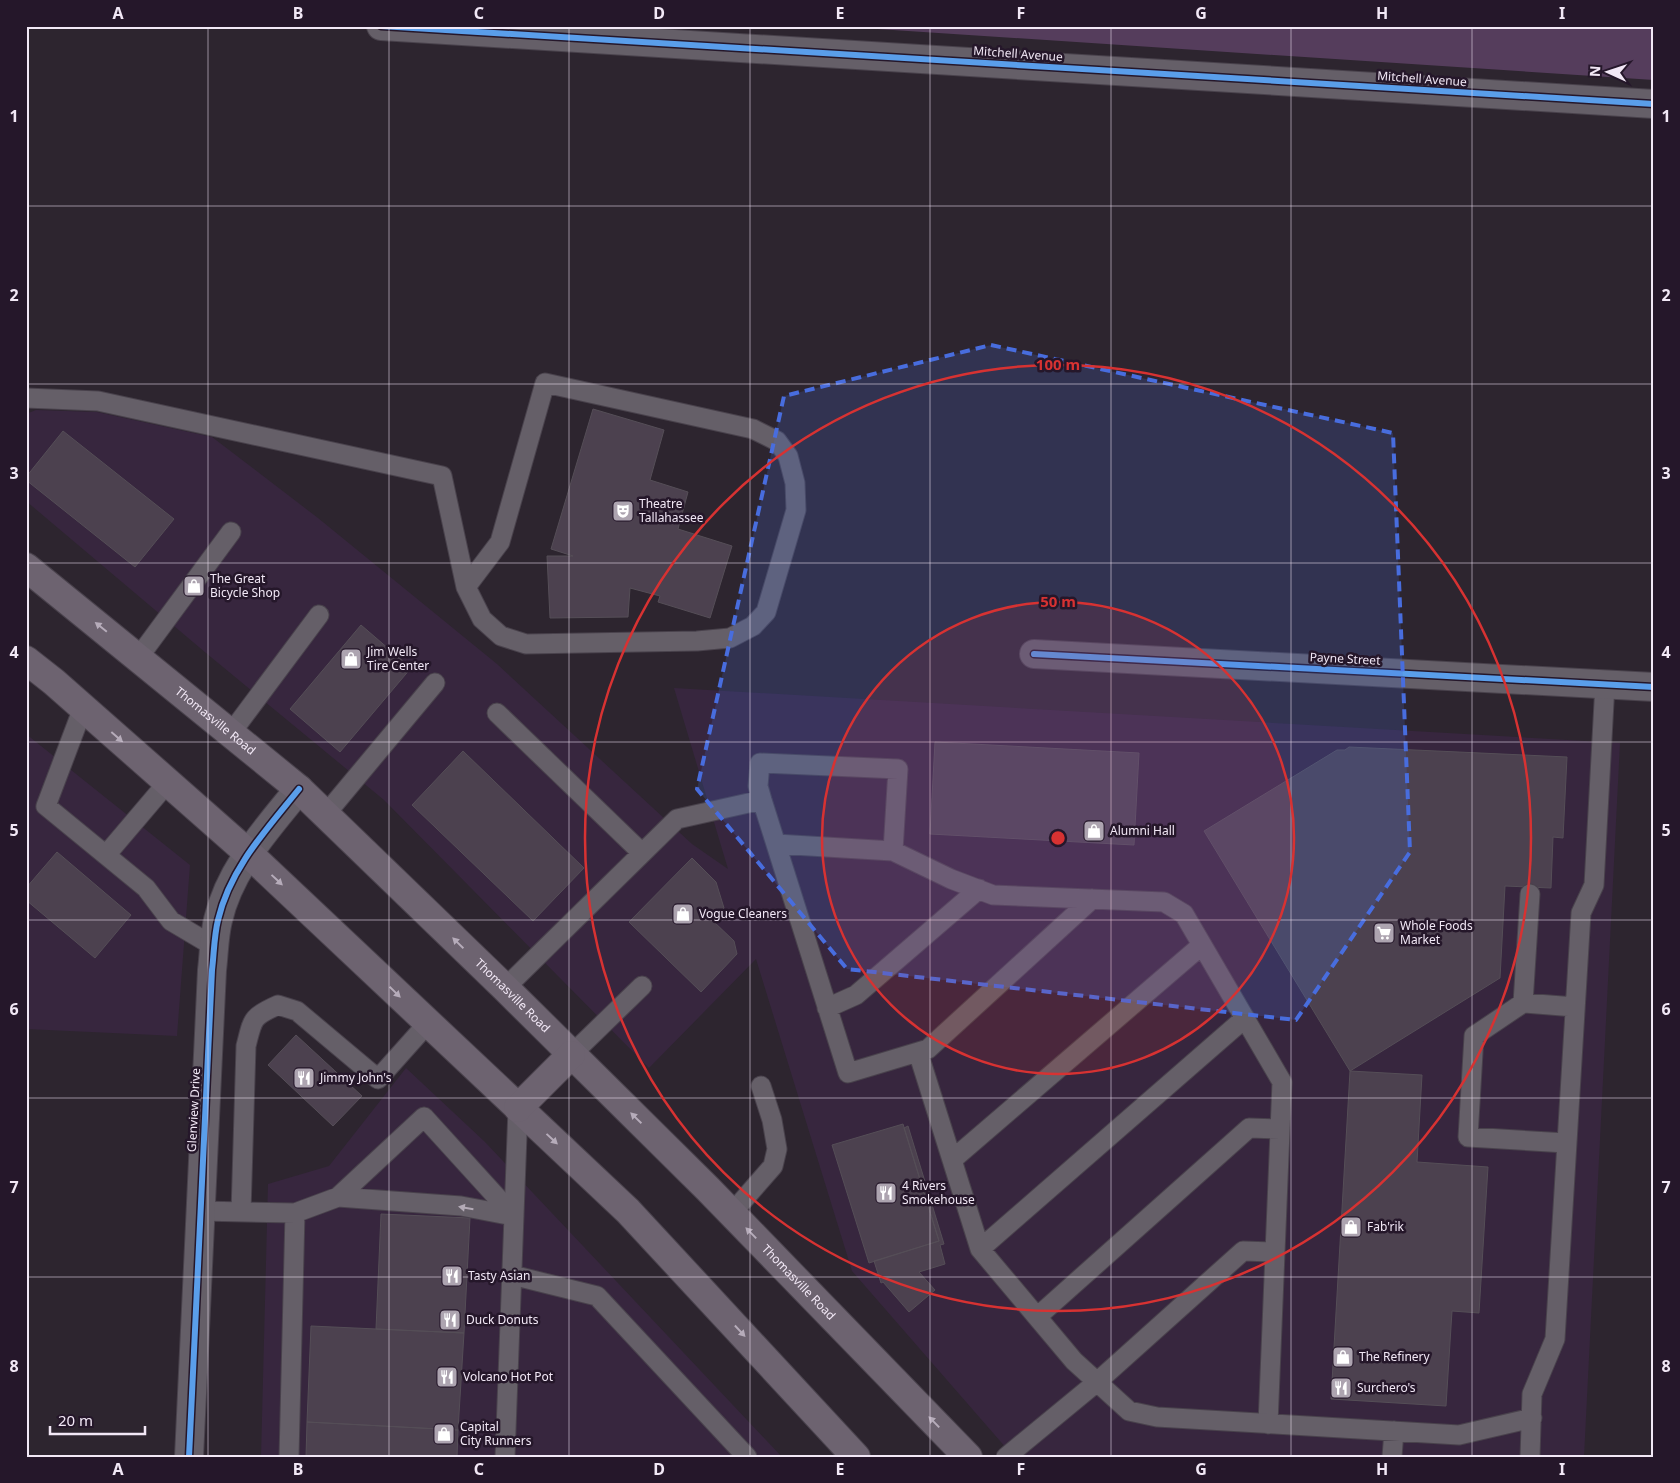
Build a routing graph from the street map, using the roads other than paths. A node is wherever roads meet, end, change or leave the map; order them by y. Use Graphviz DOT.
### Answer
graph roads {
  1 [pos="380,26"];
  2 [pos="1654,104"];
  3 [pos="26,398"];
  4 [pos="231,532"];
  5 [pos="26,567"];
  6 [pos="466,587"];
  7 [pos="319,615"];
  8 [pos="1034,654"];
  9 [pos="138,658"];
  10 [pos="26,660"];
  11 [pos="435,683"];
  12 [pos="1605,684"];
  13 [pos="1654,687"];
  14 [pos="83,708"];
  15 [pos="497,713"];
  16 [pos="230,733"];
  17 [pos="168,782"];
  18 [pos="300,789"];
  19 [pos="762,800"];
  20 [pos="325,815"];
  21 [pos="776,844"];
  22 [pos="893,851"];
  23 [pos="248,853"];
  24 [pos="642,853"];
  25 [pos="106,855"];
  26 [pos="978,889"];
  27 [pos="1530,894"];
  28 [pos="1092,900"];
  29 [pos="1202,945"];
  30 [pos="215,947"];
  31 [pos="642,986"];
  32 [pos="505,988"];
  33 [pos="1523,1003"];
  34 [pos="1575,1007"];
  35 [pos="828,1008"];
  36 [pos="1245,1018"];
  37 [pos="428,1023"];
  38 [pos="918,1052"];
  39 [pos="571,1055"];
  40 [pos="762,1086"];
  41 [pos="518,1108"];
  42 [pos="1280,1129"];
  43 [pos="1566,1143"];
  44 [pos="952,1160"];
  45 [pos="338,1197"];
  46 [pos="201,1211"];
  47 [pos="241,1212"];
  48 [pos="295,1213"];
  49 [pos="732,1213"];
  50 [pos="514,1216"];
  51 [pos="980,1249"];
  52 [pos="1275,1252"];
  53 [pos="512,1275"];
  54 [pos="1037,1317"];
  55 [pos="1097,1382"];
  56 [pos="1532,1418"];
  57 [pos="1268,1424"];
  58 [pos="1394,1431"];
  59 [pos="189,1457"];
  60 [pos="289,1457"];
  61 [pos="505,1457"];
  62 [pos="747,1457"];
  63 [pos="856,1457"];
  64 [pos="968,1457"];
  65 [pos="1006,1457"];
  66 [pos="1392,1457"];
  67 [pos="1530,1457"];
  1 -- 2 [label="street, Mitchell Avenue"];
  3 -- 6 [label="lane"];
  4 -- 9 [label="lane"];
  9 -- 5 [label="main road, Thomasville Road, one-way"];
  6 -- 6 [label="lane"];
  7 -- 16 [label="lane"];
  8 -- 12 [label="street, Payne Street"];
  9 -- 16 [label="main road, Thomasville Road"];
  10 -- 14 [label="main road"];
  11 -- 20 [label="lane"];
  12 -- 13 [label="street, Payne Street"];
  12 -- 34 [label="lane"];
  14 -- 17 [label="main road, one-way"];
  14 -- 25 [label="lane"];
  15 -- 24 [label="lane"];
  16 -- 18 [label="main road, Thomasville Road"];
  17 -- 23 [label="main road"];
  17 -- 25 [label="lane"];
  18 -- 20 [label="main road, Thomasville Road"];
  18 -- 23 [label="street, Glenview Drive"];
  19 -- 21 [label="lane"];
  19 -- 22 [label="lane"];
  19 -- 24 [label="lane"];
  32 -- 20 [label="main road, Thomasville Road, one-way"];
  21 -- 22 [label="lane"];
  21 -- 35 [label="lane"];
  22 -- 26 [label="lane"];
  23 -- 30 [label="street, Glenview Drive"];
  23 -- 37 [label="main road, one-way"];
  24 -- 32 [label="lane"];
  25 -- 30 [label="lane"];
  26 -- 28 [label="lane"];
  26 -- 35 [label="lane"];
  27 -- 33 [label="lane"];
  28 -- 29 [label="lane"];
  28 -- 38 [label="lane"];
  29 -- 36 [label="lane"];
  29 -- 44 [label="lane"];
  30 -- 46 [label="street, Glenview Drive"];
  31 -- 39 [label="lane"];
  32 -- 39 [label="main road, Thomasville Road"];
  33 -- 34 [label="lane"];
  33 -- 43 [label="lane"];
  34 -- 43 [label="lane"];
  35 -- 38 [label="lane"];
  36 -- 42 [label="lane"];
  36 -- 51 [label="lane"];
  37 -- 41 [label="main road"];
  37 -- 47 [label="lane"];
  38 -- 44 [label="lane"];
  39 -- 41 [label="main road"];
  49 -- 39 [label="main road, Thomasville Road, one-way"];
  40 -- 49 [label="lane"];
  41 -- 50 [label="lane"];
  41 -- 63 [label="main road, one-way"];
  42 -- 52 [label="lane"];
  42 -- 54 [label="lane"];
  43 -- 56 [label="lane"];
  44 -- 51 [label="lane"];
  45 -- 48 [label="lane"];
  50 -- 45 [label="lane, one-way"];
  45 -- 50 [label="lane"];
  46 -- 47 [label="lane"];
  46 -- 59 [label="street, Glenview Drive"];
  47 -- 48 [label="lane"];
  48 -- 60 [label="lane"];
  64 -- 49 [label="main road, Thomasville Road, one-way"];
  50 -- 53 [label="lane"];
  51 -- 54 [label="lane"];
  52 -- 55 [label="lane"];
  52 -- 57 [label="lane"];
  53 -- 61 [label="lane"];
  53 -- 62 [label="lane"];
  54 -- 55 [label="lane"];
  55 -- 57 [label="lane"];
  55 -- 65 [label="lane"];
  56 -- 58 [label="lane"];
  56 -- 67 [label="lane"];
  57 -- 58 [label="lane"];
  58 -- 66 [label="lane"];
}
